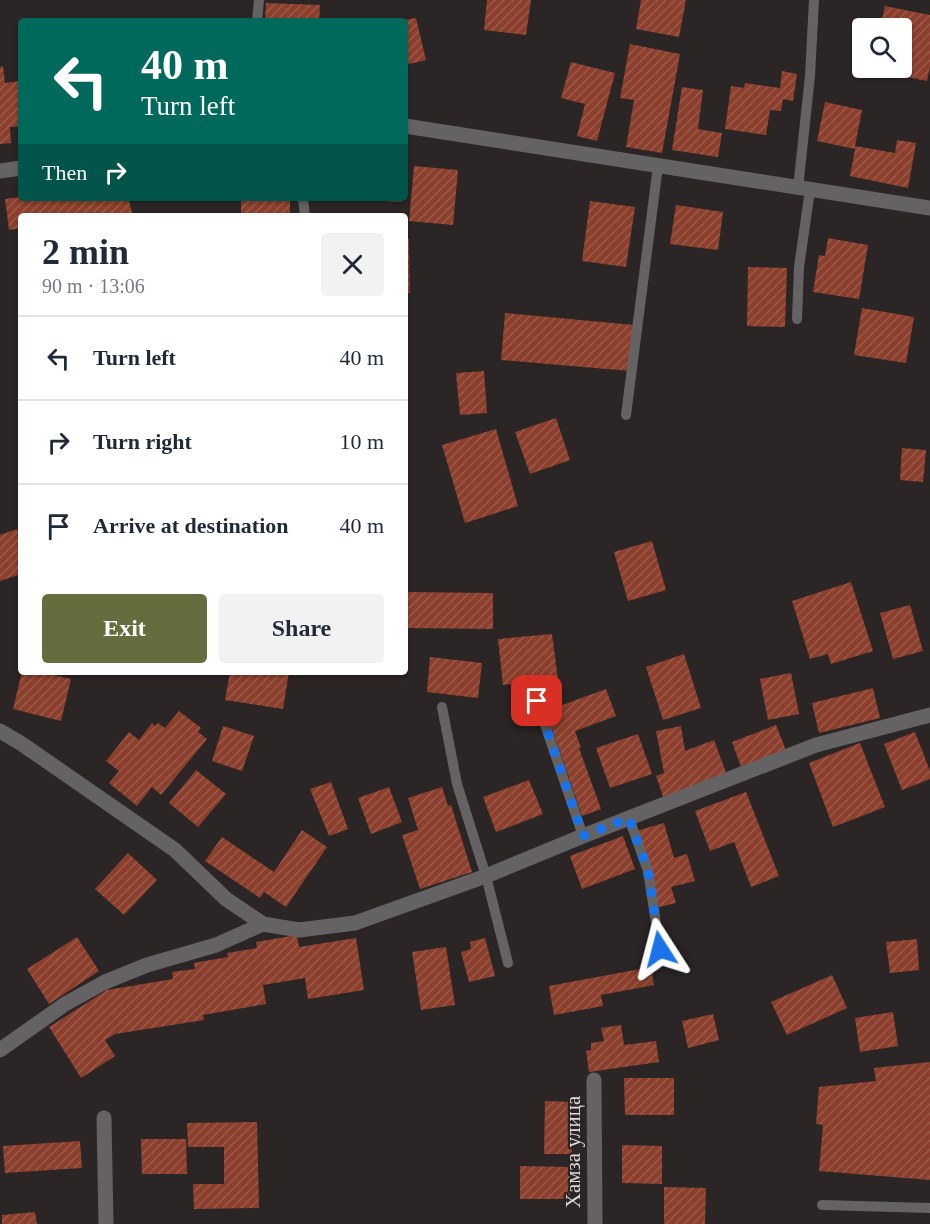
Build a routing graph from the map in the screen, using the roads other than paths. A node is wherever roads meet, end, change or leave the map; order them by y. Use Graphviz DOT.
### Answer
graph roads {
  1 [pos="259,0"];
  2 [pos="814,0"];
  3 [pos="257,18"];
  4 [pos="408,126"];
  5 [pos="658,166"];
  6 [pos="18,168"];
  7 [pos="0,171"];
  8 [pos="804,189"];
  9 [pos="930,208"];
  10 [pos="796,319"];
  11 [pos="626,415"];
  12 [pos="537,701"];
  13 [pos="442,707"];
  14 [pos="930,715"];
  15 [pos="0,731"];
  16 [pos="629,818"];
  17 [pos="583,836"];
  18 [pos="486,876"];
  19 [pos="263,924"];
  20 [pos="660,949"];
  21 [pos="508,963"];
  22 [pos="0,1050"];
  23 [pos="594,1080"];
  24 [pos="104,1118"];
  25 [pos="822,1205"];
  26 [pos="930,1208"];
  27 [pos="106,1224"];
  28 [pos="595,1224"];
  1 -- 3 [label="lane"];
  2 -- 8 [label="lane"];
  4 -- 5 [label="street"];
  5 -- 8 [label="street"];
  5 -- 11 [label="lane"];
  6 -- 7 [label="street"];
  8 -- 9 [label="street"];
  8 -- 10 [label="lane"];
  12 -- 17 [label="lane"];
  13 -- 18 [label="lane"];
  14 -- 16 [label="street"];
  15 -- 19 [label="street"];
  16 -- 17 [label="street"];
  16 -- 20 [label="lane"];
  17 -- 18 [label="street"];
  18 -- 19 [label="street"];
  18 -- 21 [label="lane"];
  19 -- 22 [label="street"];
  23 -- 28 [label="street, Хамза улица"];
  24 -- 27 [label="street"];
  25 -- 26 [label="lane"];
}
